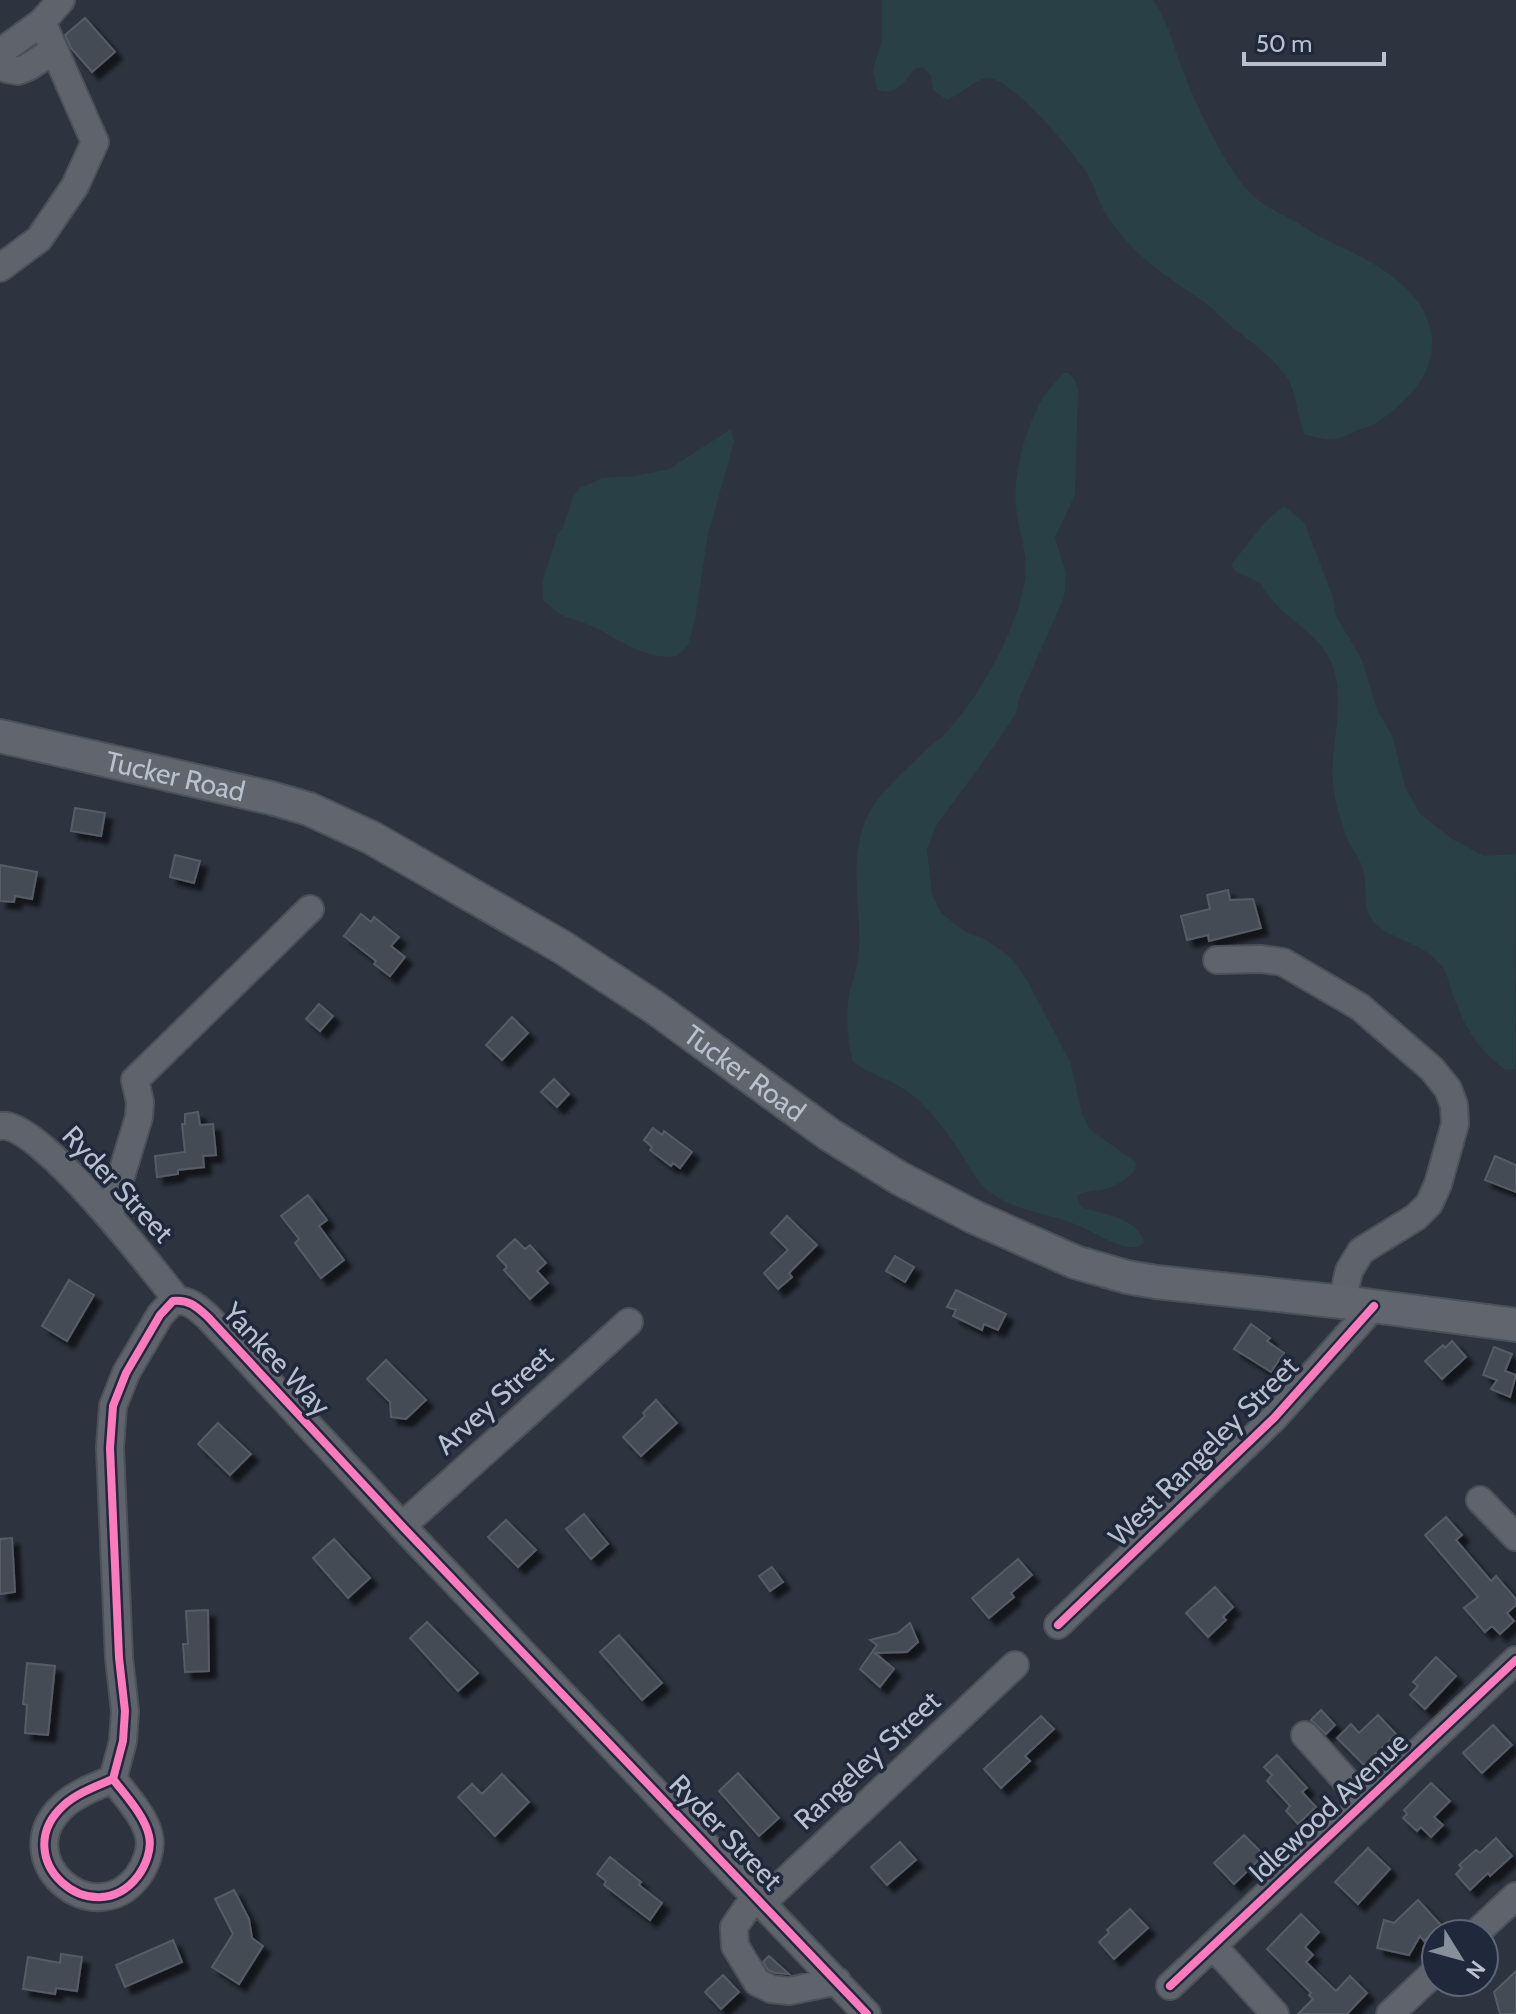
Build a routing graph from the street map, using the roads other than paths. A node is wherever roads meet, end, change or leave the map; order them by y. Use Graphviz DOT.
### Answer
graph roads {
  1 [pos="61,0"];
  2 [pos="42,22"];
  3 [pos="53,51"];
  4 [pos="0,58"];
  5 [pos="0,268"];
  6 [pos="0,736"];
  7 [pos="310,909"];
  8 [pos="1217,960"];
  9 [pos="1,1126"];
  10 [pos="109,1216"];
  11 [pos="178,1301"];
  12 [pos="1342,1302"];
  13 [pos="1374,1306"];
  14 [pos="629,1322"];
  15 [pos="1516,1325"];
  16 [pos="1480,1500"];
  17 [pos="402,1526"];
  18 [pos="1516,1537"];
  19 [pos="1058,1625"];
  20 [pos="1516,1660"];
  21 [pos="1015,1665"];
  22 [pos="553,1681"];
  23 [pos="1305,1735"];
  24 [pos="113,1779"];
  25 [pos="1365,1802"];
  26 [pos="1516,1896"];
  27 [pos="760,1899"];
  28 [pos="1492,1918"];
  29 [pos="1213,1946"];
  30 [pos="837,1981"];
  31 [pos="1170,1986"];
  32 [pos="1420,1986"];
  33 [pos="867,2014"];
  34 [pos="1275,2014"];
  35 [pos="1390,2014"];
  1 -- 2 [label="street"];
  2 -- 3 [label="street"];
  2 -- 4 [label="street"];
  3 -- 4 [label="street"];
  3 -- 5 [label="street"];
  6 -- 12 [label="main road, Tucker Road"];
  7 -- 10 [label="street"];
  8 -- 12 [label="street"];
  9 -- 10 [label="street, Ryder Street"];
  10 -- 11 [label="street, Ryder Street"];
  11 -- 17 [label="street, Yankee Way"];
  11 -- 24 [label="street"];
  12 -- 13 [label="main road, Tucker Road"];
  13 -- 15 [label="main road, Tucker Road"];
  13 -- 19 [label="street, West Rangeley Street"];
  14 -- 17 [label="street, Arvey Street"];
  16 -- 18 [label="street"];
  17 -- 22 [label="street, Yankee Way"];
  20 -- 25 [label="street, Idlewood Avenue"];
  21 -- 27 [label="street, Rangeley Street"];
  22 -- 27 [label="street, Ryder Street"];
  23 -- 25 [label="street"];
  24 -- 24 [label="street"];
  25 -- 29 [label="street, Idlewood Avenue"];
  26 -- 28 [label="street"];
  27 -- 30 [label="street, Ryder Street"];
  27 -- 30 [label="street, Rangeley Street"];
  29 -- 31 [label="street, Idlewood Avenue"];
  29 -- 34 [label="street"];
  30 -- 33 [label="street, Ryder Street"];
  32 -- 35 [label="street"];
}
